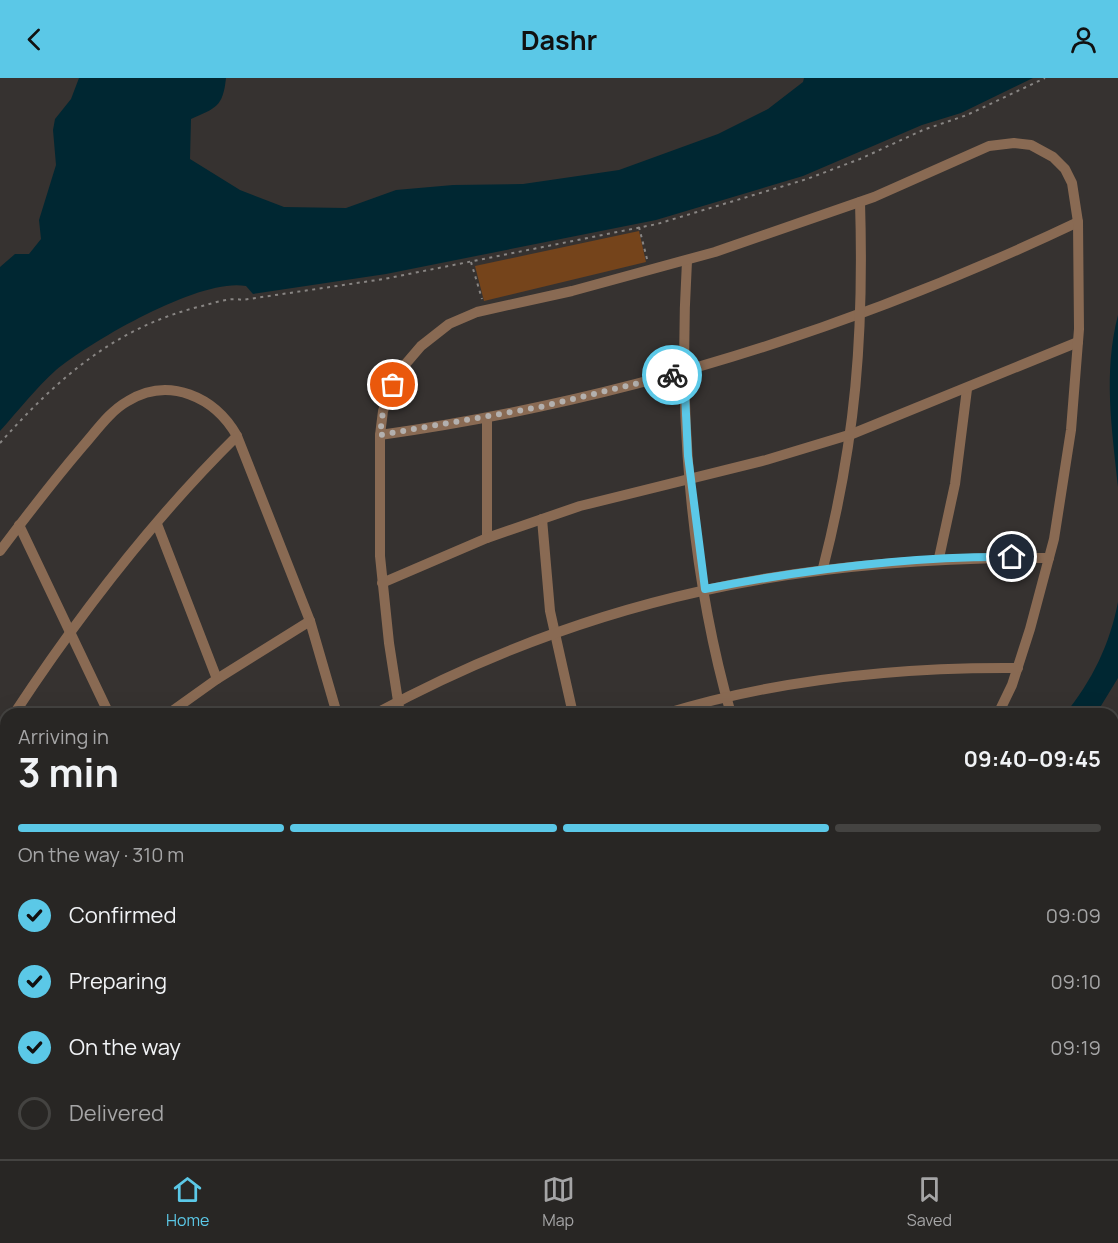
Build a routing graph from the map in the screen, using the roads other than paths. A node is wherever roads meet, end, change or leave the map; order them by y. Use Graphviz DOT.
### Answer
graph roads {
  1 [pos="860,202"];
  2 [pos="1078,222"];
  3 [pos="687,261"];
  4 [pos="861,315"];
  5 [pos="1078,342"];
  6 [pos="684,372"];
  7 [pos="967,389"];
  8 [pos="487,418"];
  9 [pos="852,434"];
  10 [pos="380,435"];
  11 [pos="237,436"];
  12 [pos="690,478"];
  13 [pos="542,519"];
  14 [pos="157,524"];
  15 [pos="19,525"];
  16 [pos="487,538"];
  17 [pos="0,551"];
  18 [pos="939,558"];
  19 [pos="1049,558"];
  20 [pos="823,568"];
  21 [pos="382,583"];
  22 [pos="705,589"];
  23 [pos="310,621"];
  24 [pos="553,633"];
  25 [pos="69,634"];
  26 [pos="1018,668"];
  27 [pos="217,679"];
  28 [pos="727,698"];
  29 [pos="397,702"];
  30 [pos="18,708"];
  31 [pos="106,708"];
  32 [pos="176,708"];
  33 [pos="335,708"];
  34 [pos="386,708"];
  35 [pos="398,708"];
  36 [pos="572,708"];
  37 [pos="687,708"];
  38 [pos="730,708"];
  39 [pos="1001,708"];
  1 -- 2 [label="street"];
  1 -- 3 [label="street"];
  1 -- 4 [label="street"];
  2 -- 4 [label="street"];
  2 -- 5 [label="street"];
  3 -- 6 [label="street"];
  3 -- 10 [label="street"];
  4 -- 6 [label="street"];
  4 -- 9 [label="street"];
  5 -- 7 [label="street"];
  5 -- 19 [label="street"];
  6 -- 8 [label="street"];
  6 -- 12 [label="street"];
  7 -- 9 [label="street"];
  7 -- 18 [label="street"];
  8 -- 10 [label="street"];
  8 -- 16 [label="street"];
  9 -- 12 [label="street"];
  9 -- 20 [label="street"];
  10 -- 21 [label="street"];
  11 -- 14 [label="street"];
  11 -- 15 [label="street"];
  11 -- 23 [label="street"];
  12 -- 13 [label="street"];
  12 -- 22 [label="street"];
  13 -- 16 [label="street"];
  13 -- 24 [label="street"];
  14 -- 25 [label="street"];
  14 -- 27 [label="street"];
  15 -- 17 [label="street"];
  15 -- 25 [label="street"];
  16 -- 21 [label="street"];
  18 -- 19 [label="street"];
  18 -- 20 [label="street"];
  19 -- 26 [label="street"];
  20 -- 22 [label="street"];
  21 -- 29 [label="street"];
  22 -- 24 [label="street"];
  22 -- 28 [label="street"];
  23 -- 27 [label="street"];
  23 -- 33 [label="street"];
  24 -- 29 [label="street"];
  24 -- 36 [label="street"];
  25 -- 30 [label="street"];
  25 -- 31 [label="street"];
  26 -- 28 [label="street"];
  26 -- 39 [label="street"];
  27 -- 32 [label="street"];
  28 -- 37 [label="street"];
  28 -- 38 [label="street"];
  29 -- 34 [label="street"];
  29 -- 35 [label="street"];
}
